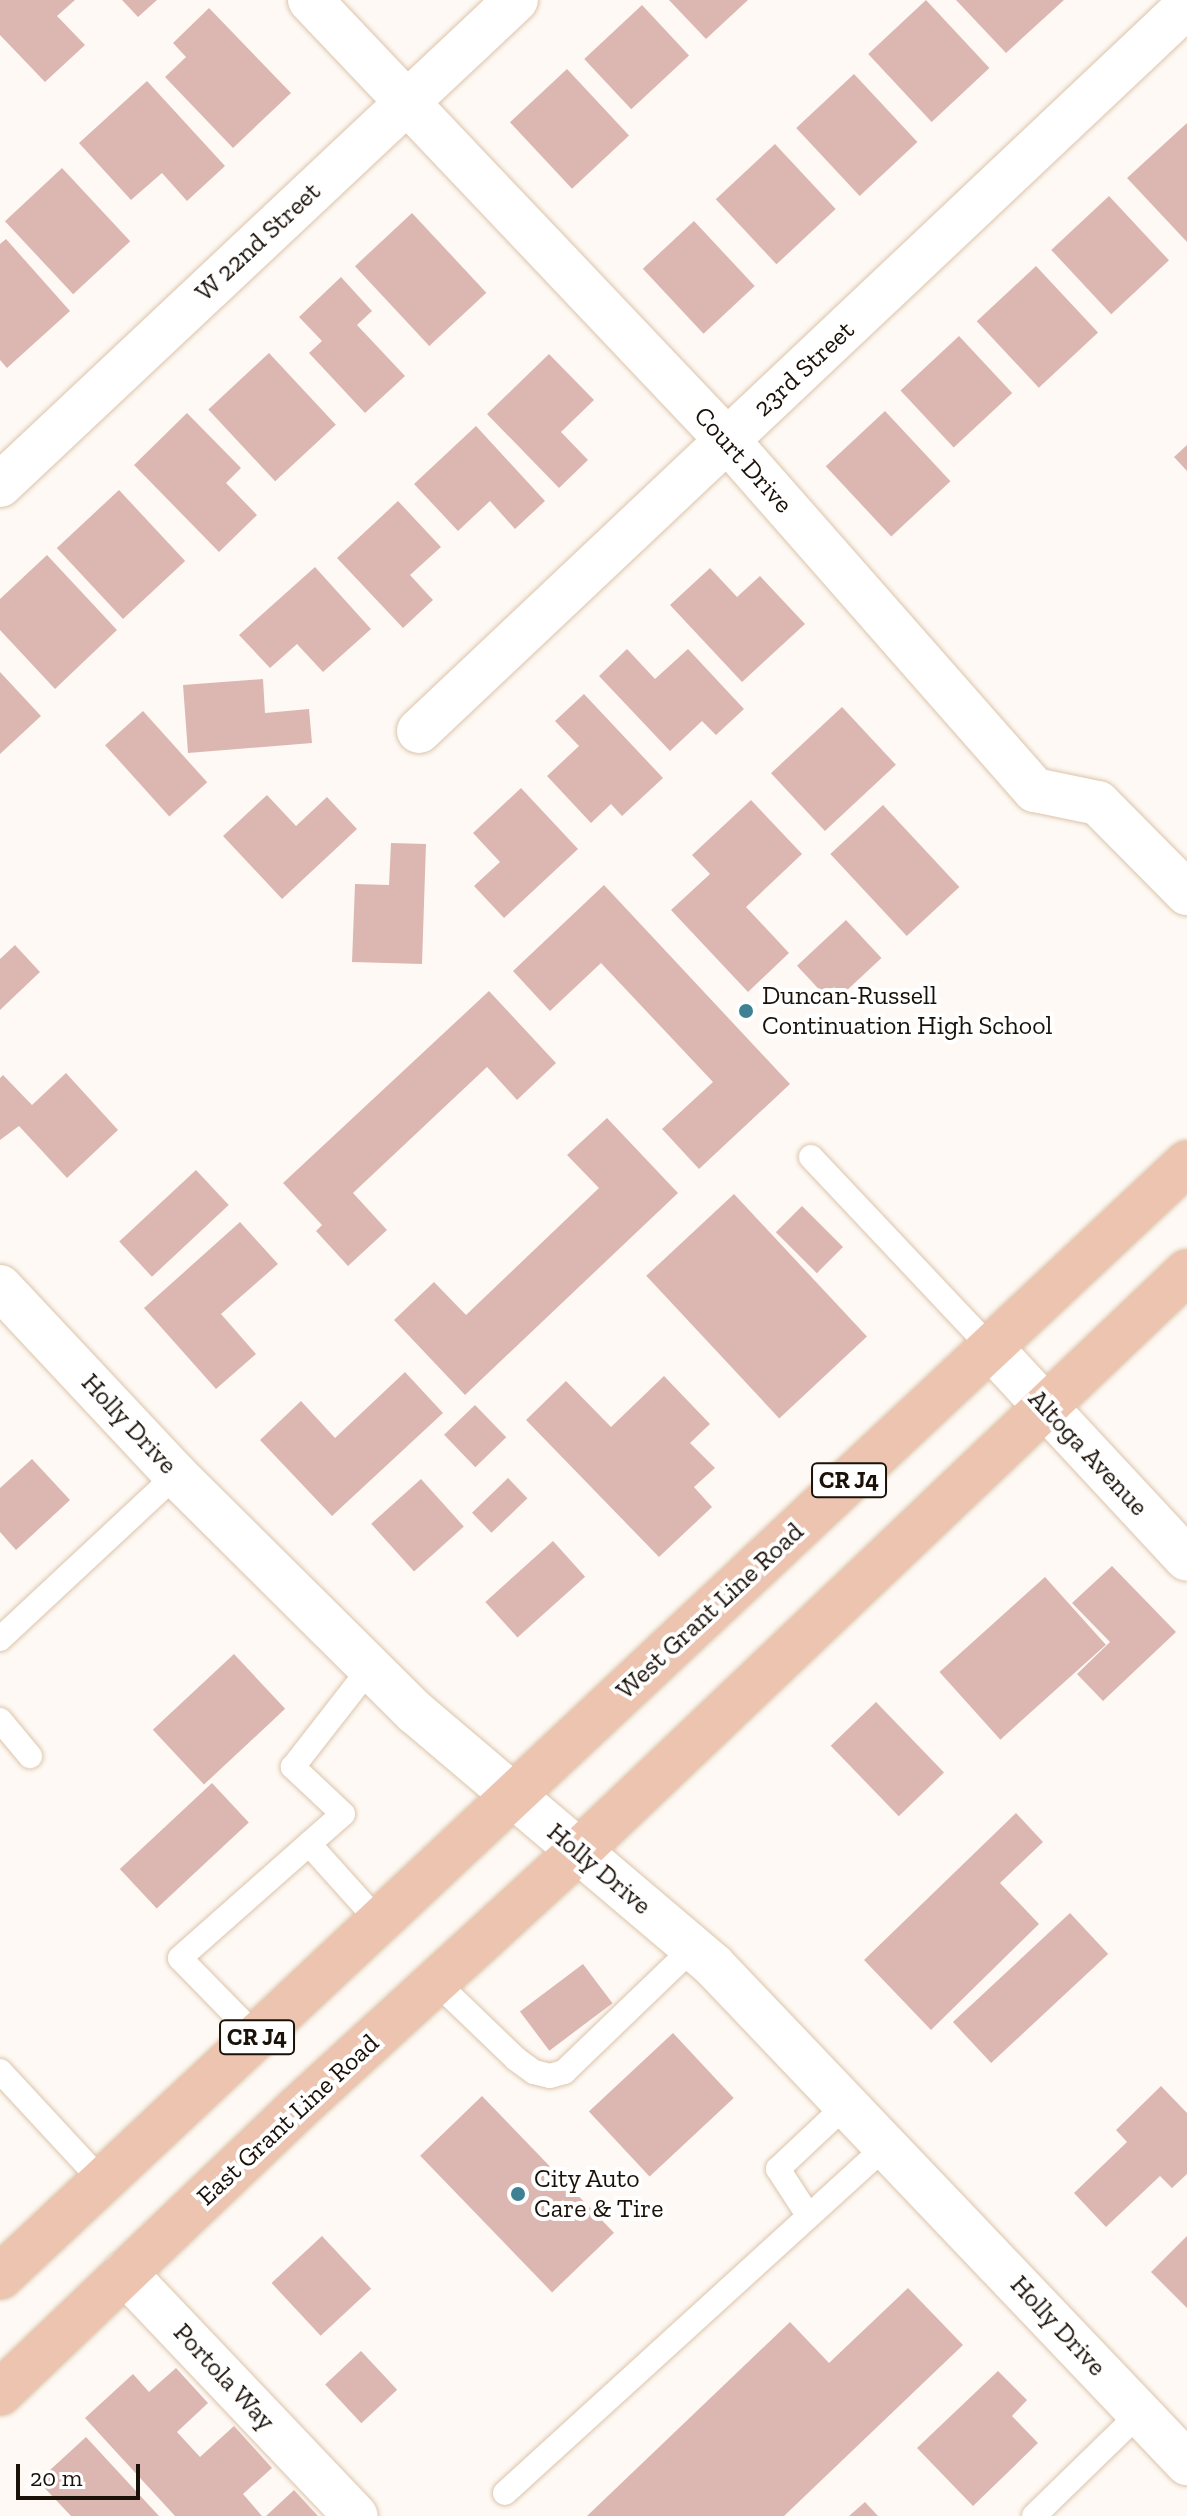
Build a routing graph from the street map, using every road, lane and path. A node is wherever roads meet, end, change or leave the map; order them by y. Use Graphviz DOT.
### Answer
graph roads {
  1 [pos="310,0"];
  2 [pos="516,0"];
  3 [pos="1187,6"];
  4 [pos="407,103"];
  5 [pos="728,441"];
  6 [pos="0,485"];
  7 [pos="419,731"];
  8 [pos="1187,893"];
  9 [pos="811,1157"];
  10 [pos="1187,1163"];
  11 [pos="1187,1272"];
  12 [pos="0,1287"];
  13 [pos="990,1347"];
  14 [pos="1045,1406"];
  15 [pos="176,1475"];
  16 [pos="1187,1559"];
  17 [pos="0,1639"];
  18 [pos="370,1668"];
  19 [pos="0,1720"];
  20 [pos="30,1756"];
  21 [pos="513,1798"];
  22 [pos="309,1844"];
  23 [pos="580,1850"];
  24 [pos="379,1922"];
  25 [pos="693,1948"];
  26 [pos="436,1982"];
  27 [pos="257,2037"];
  28 [pos="0,2071"];
  29 [pos="848,2103"];
  30 [pos="887,2145"];
  31 [pos="102,2181"];
  32 [pos="808,2215"];
  33 [pos="5,2261"];
  34 [pos="125,2273"];
  35 [pos="0,2393"];
  36 [pos="1140,2413"];
  37 [pos="1187,2463"];
  38 [pos="505,2493"];
  39 [pos="356,2516"];
  40 [pos="1034,2516"];
  1 -- 4 [label="street, Court Drive"];
  2 -- 4 [label="street, W 22nd Street"];
  3 -- 5 [label="street, 23rd Street"];
  4 -- 5 [label="street, Court Drive"];
  4 -- 6 [label="street, W 22nd Street"];
  5 -- 7 [label="street, 23rd Street"];
  5 -- 8 [label="street, Court Drive"];
  9 -- 13 [label="lane"];
  10 -- 13 [label="main road, West Grant Line Road / CR J4"];
  11 -- 14 [label="main road, CR J4"];
  12 -- 15 [label="street, Holly Drive"];
  13 -- 14 [label="street, Altoga Avenue"];
  13 -- 21 [label="main road, West Grant Line Road / CR J4"];
  14 -- 16 [label="street, Altoga Avenue"];
  14 -- 23 [label="main road, CR J4"];
  15 -- 17 [label="lane"];
  15 -- 18 [label="street, Holly Drive"];
  18 -- 21 [label="street, Holly Drive"];
  18 -- 22 [label="lane"];
  19 -- 20 [label="lane"];
  21 -- 23 [label="street, Holly Drive"];
  21 -- 24 [label="main road, CR J4"];
  22 -- 24 [label="lane"];
  22 -- 27 [label="lane"];
  23 -- 25 [label="street, Holly Drive"];
  23 -- 26 [label="main road, East Grant Line Road / CR J4"];
  24 -- 27 [label="main road, CR J4"];
  25 -- 26 [label="lane"];
  25 -- 29 [label="street, Holly Drive"];
  26 -- 34 [label="main road, East Grant Line Road / CR J4"];
  27 -- 31 [label="main road, CR J4"];
  28 -- 31 [label="lane"];
  29 -- 30 [label="street, Holly Drive"];
  29 -- 32 [label="lane"];
  30 -- 32 [label="lane"];
  30 -- 36 [label="street, Holly Drive"];
  31 -- 33 [label="main road, CR J4"];
  32 -- 38 [label="lane"];
  34 -- 35 [label="main road, East Grant Line Road / CR J4"];
  34 -- 39 [label="street, Portola Way"];
  36 -- 37 [label="street, Holly Drive"];
  36 -- 40 [label="lane"];
}
